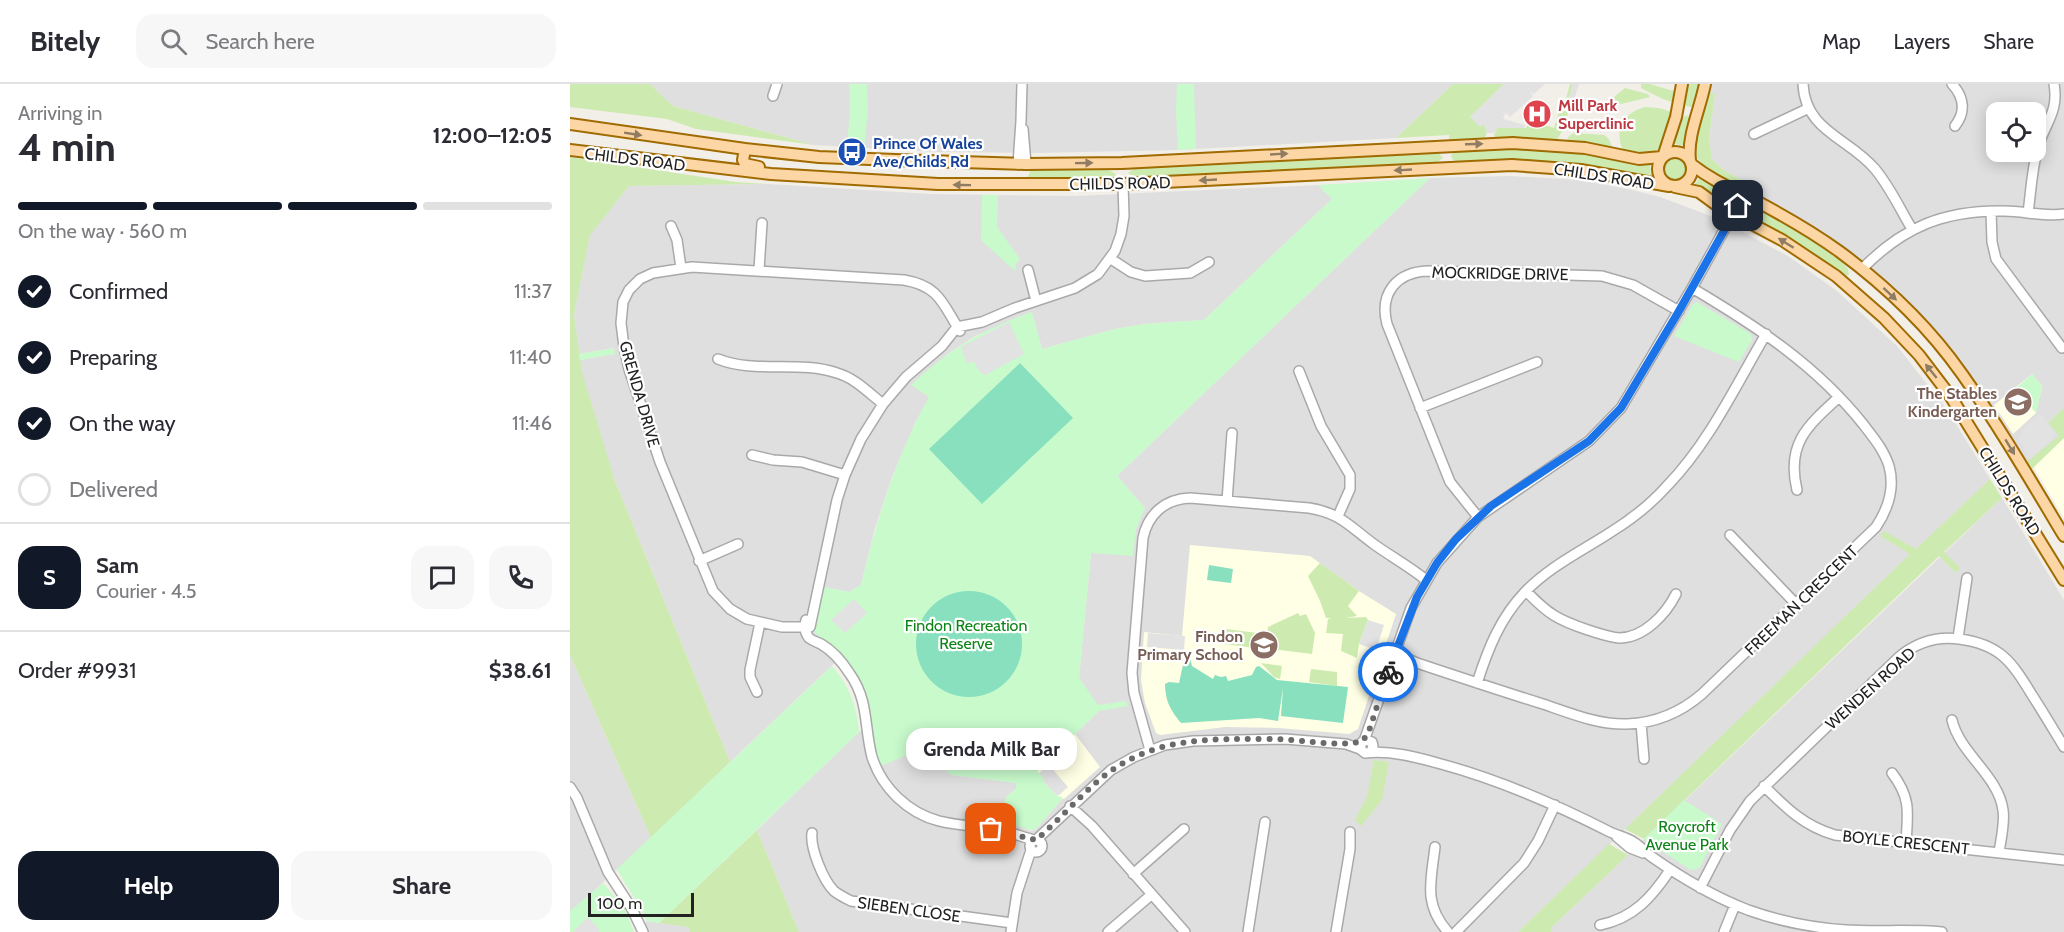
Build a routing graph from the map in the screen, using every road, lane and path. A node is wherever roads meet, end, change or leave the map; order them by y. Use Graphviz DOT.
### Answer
graph roads {
  1 [pos="777,84"];
  2 [pos="1022,84"];
  3 [pos="1682,84"];
  4 [pos="1705,84"];
  5 [pos="1803,84"];
  6 [pos="1953,84"];
  7 [pos="2054,84"];
  8 [pos="773,96"];
  9 [pos="1809,108"];
  10 [pos="1677,109"];
  11 [pos="1698,114"];
  12 [pos="570,124"];
  13 [pos="1955,126"];
  14 [pos="1754,134"];
  15 [pos="1446,146"];
  16 [pos="745,149"];
  17 [pos="570,150"];
  18 [pos="1663,157"];
  19 [pos="1690,162"];
  20 [pos="1122,163"];
  21 [pos="1022,164"];
  22 [pos="1447,167"];
  23 [pos="848,179"];
  24 [pos="1021,184"];
  25 [pos="1123,184"];
  26 [pos="1672,186"];
  27 [pos="1756,201"];
  28 [pos="1991,211"];
  29 [pos="2028,213"];
  30 [pos="1733,214"];
  31 [pos="2064,214"];
  32 [pos="762,223"];
  33 [pos="671,226"];
  34 [pos="1912,230"];
  35 [pos="1111,259"];
  36 [pos="1209,262"];
  37 [pos="681,268"];
  38 [pos="759,270"];
  39 [pos="1028,270"];
  40 [pos="1864,271"];
  41 [pos="1692,288"];
  42 [pos="1850,288"];
  43 [pos="1036,301"];
  44 [pos="1679,311"];
  45 [pos="958,329"];
  46 [pos="1766,334"];
  47 [pos="2062,348"];
  48 [pos="718,358"];
  49 [pos="1537,362"];
  50 [pos="1299,371"];
  51 [pos="1839,397"];
  52 [pos="883,404"];
  53 [pos="1420,408"];
  54 [pos="1232,433"];
  55 [pos="752,455"];
  56 [pos="845,475"];
  57 [pos="1797,490"];
  58 [pos="1227,501"];
  59 [pos="1338,516"];
  60 [pos="1478,517"];
  61 [pos="1730,535"];
  62 [pos="2064,536"];
  63 [pos="738,544"];
  64 [pos="699,561"];
  65 [pos="1427,578"];
  66 [pos="1967,578"];
  67 [pos="2064,580"];
  68 [pos="1526,591"];
  69 [pos="1676,594"];
  70 [pos="1796,604"];
  71 [pos="760,623"];
  72 [pos="807,628"];
  73 [pos="1958,639"];
  74 [pos="1394,656"];
  75 [pos="1477,683"];
  76 [pos="757,692"];
  77 [pos="1952,720"];
  78 [pos="1641,723"];
  79 [pos="1367,744"];
  80 [pos="2064,747"];
  81 [pos="1153,749"];
  82 [pos="1644,759"];
  83 [pos="1892,773"];
  84 [pos="1764,786"];
  85 [pos="570,787"];
  86 [pos="1072,804"];
  87 [pos="1555,805"];
  88 [pos="1265,822"];
  89 [pos="1184,829"];
  90 [pos="1350,832"];
  91 [pos="812,833"];
  92 [pos="1906,842"];
  93 [pos="1035,845"];
  94 [pos="1435,847"];
  95 [pos="1999,852"];
  96 [pos="2064,860"];
  97 [pos="1670,870"];
  98 [pos="1133,874"];
  99 [pos="1700,888"];
  100 [pos="1151,895"];
  101 [pos="1735,905"];
  102 [pos="1600,925"];
  103 [pos="1012,927"];
  104 [pos="643,932"];
  105 [pos="1108,932"];
  106 [pos="1185,932"];
  107 [pos="1248,932"];
  108 [pos="1336,932"];
  109 [pos="1448,932"];
  110 [pos="1456,932"];
  111 [pos="1724,932"];
  112 [pos="1942,932"];
  1 -- 8 [label="street"];
  2 -- 21 [label="street"];
  3 -- 10 [label="main road"];
  4 -- 11 [label="main road"];
  5 -- 9 [label="street"];
  6 -- 13 [label="street"];
  7 -- 29 [label="street"];
  9 -- 14 [label="street"];
  9 -- 34 [label="street"];
  10 -- 11 [label="main road"];
  10 -- 18 [label="main road"];
  11 -- 19 [label="main road"];
  12 -- 16 [label="main road, CHILDS ROAD, one-way"];
  15 -- 18 [label="main road, CHILDS ROAD, one-way"];
  20 -- 15 [label="main road, CHILDS ROAD, one-way"];
  15 -- 22 [label="main road"];
  16 -- 21 [label="main road, CHILDS ROAD"];
  16 -- 23 [label="main road"];
  17 -- 23 [label="main road, CHILDS ROAD"];
  18 -- 19 [label="main road"];
  18 -- 26 [label="main road"];
  19 -- 26 [label="main road"];
  19 -- 27 [label="main road, CHILDS ROAD"];
  21 -- 20 [label="main road, CHILDS ROAD, one-way"];
  20 -- 25 [label="main road"];
  21 -- 24 [label="main road"];
  22 -- 25 [label="main road, CHILDS ROAD, one-way"];
  22 -- 26 [label="main road, CHILDS ROAD"];
  24 -- 23 [label="main road, CHILDS ROAD, one-way"];
  24 -- 25 [label="main road, CHILDS ROAD"];
  25 -- 35 [label="street"];
  26 -- 30 [label="main road, CHILDS ROAD"];
  27 -- 30 [label="main road"];
  27 -- 40 [label="main road, CHILDS ROAD"];
  28 -- 29 [label="street"];
  28 -- 34 [label="street"];
  28 -- 47 [label="street"];
  29 -- 31 [label="street"];
  30 -- 41 [label="street"];
  42 -- 30 [label="main road, CHILDS ROAD, one-way"];
  32 -- 38 [label="street"];
  33 -- 37 [label="street"];
  34 -- 40 [label="street"];
  35 -- 36 [label="street"];
  35 -- 43 [label="street"];
  37 -- 38 [label="street, GRENDA DRIVE"];
  37 -- 64 [label="street, GRENDA DRIVE"];
  38 -- 45 [label="street, GRENDA DRIVE"];
  39 -- 43 [label="street"];
  40 -- 42 [label="main road"];
  40 -- 62 [label="main road, CHILDS ROAD, one-way"];
  41 -- 44 [label="street"];
  41 -- 46 [label="street, FREEMAN CRESCENT"];
  67 -- 42 [label="main road, CHILDS ROAD, one-way"];
  43 -- 45 [label="street"];
  44 -- 53 [label="street, MOCKRIDGE DRIVE"];
  44 -- 60 [label="street"];
  45 -- 52 [label="street"];
  46 -- 51 [label="street, FREEMAN CRESCENT"];
  46 -- 68 [label="street"];
  48 -- 52 [label="street"];
  49 -- 53 [label="street"];
  50 -- 59 [label="street"];
  51 -- 57 [label="street"];
  51 -- 70 [label="street, FREEMAN CRESCENT"];
  52 -- 56 [label="street"];
  53 -- 60 [label="street, MOCKRIDGE DRIVE"];
  54 -- 58 [label="street"];
  55 -- 56 [label="street"];
  56 -- 72 [label="street"];
  58 -- 59 [label="street"];
  58 -- 81 [label="street"];
  59 -- 65 [label="street"];
  60 -- 65 [label="street"];
  61 -- 70 [label="street"];
  63 -- 64 [label="street"];
  64 -- 71 [label="street, GRENDA DRIVE"];
  65 -- 74 [label="street"];
  66 -- 73 [label="street"];
  68 -- 69 [label="street"];
  68 -- 75 [label="street"];
  70 -- 78 [label="street, FREEMAN CRESCENT"];
  71 -- 72 [label="street, GRENDA DRIVE"];
  71 -- 76 [label="street"];
  72 -- 93 [label="street"];
  73 -- 80 [label="street, WENDEN ROAD"];
  73 -- 84 [label="street, WENDEN ROAD"];
  74 -- 75 [label="street, FREEMAN CRESCENT"];
  74 -- 79 [label="street"];
  75 -- 78 [label="street, FREEMAN CRESCENT"];
  77 -- 95 [label="street"];
  78 -- 82 [label="street"];
  79 -- 81 [label="street"];
  79 -- 87 [label="street"];
  81 -- 86 [label="street"];
  83 -- 92 [label="street"];
  84 -- 92 [label="street, BOYLE CRESCENT"];
  84 -- 99 [label="street, WENDEN ROAD"];
  85 -- 104 [label="street"];
  86 -- 93 [label="street"];
  86 -- 98 [label="street"];
  87 -- 97 [label="street"];
  87 -- 110 [label="street"];
  88 -- 107 [label="street"];
  89 -- 98 [label="street"];
  90 -- 108 [label="street"];
  91 -- 103 [label="street, SIEBEN CLOSE"];
  92 -- 95 [label="street, BOYLE CRESCENT"];
  93 -- 103 [label="street"];
  94 -- 109 [label="street"];
  95 -- 96 [label="street, BOYLE CRESCENT"];
  97 -- 99 [label="street"];
  97 -- 102 [label="street"];
  98 -- 100 [label="street"];
  99 -- 101 [label="street"];
  100 -- 105 [label="street"];
  100 -- 106 [label="street"];
  101 -- 111 [label="street"];
  101 -- 112 [label="street"];
}
